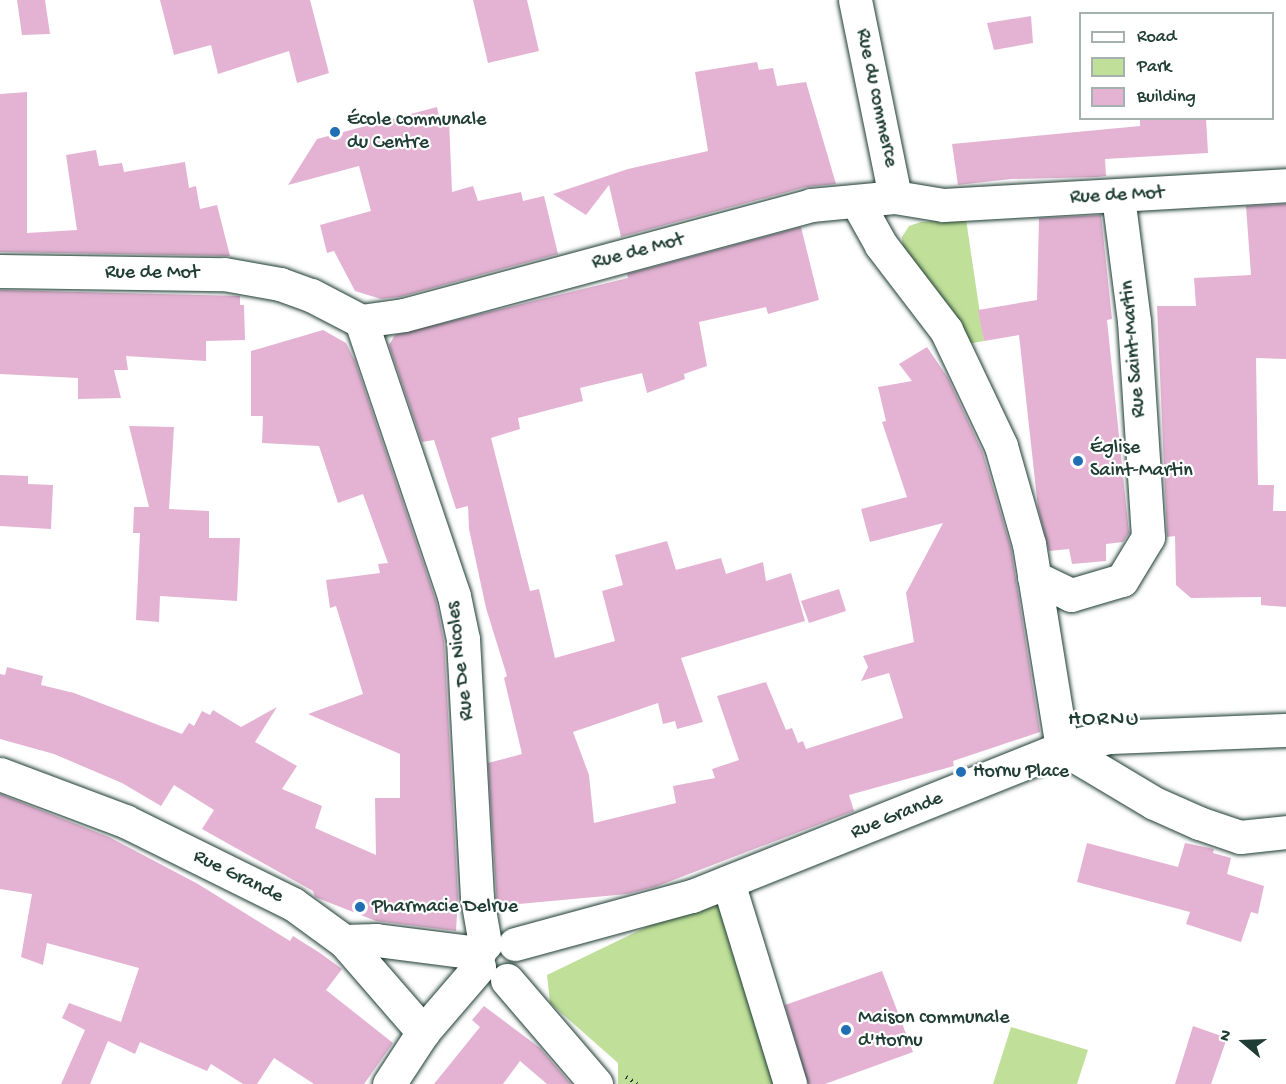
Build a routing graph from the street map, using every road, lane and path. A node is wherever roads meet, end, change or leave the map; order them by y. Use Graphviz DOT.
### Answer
graph roads {
  1 [pos="855,0"];
  2 [pos="1286,185"];
  3 [pos="1118,196"];
  4 [pos="895,197"];
  5 [pos="857,202"];
  6 [pos="0,272"];
  7 [pos="361,321"];
  8 [pos="1034,577"];
  9 [pos="1286,730"];
  10 [pos="1062,747"];
  11 [pos="0,774"];
  12 [pos="1286,832"];
  13 [pos="728,882"];
  14 [pos="344,941"];
  15 [pos="493,958"];
  16 [pos="423,1032"];
  17 [pos="389,1084"];
  18 [pos="596,1084"];
  19 [pos="790,1084"];
  1 -- 4 [label="street, Rue du commerce"];
  2 -- 3 [label="street, Rue de Mot"];
  3 -- 4 [label="street, Rue de Mot"];
  3 -- 8 [label="street, Rue Saint-Martin"];
  4 -- 5 [label="street, Rue de Mot"];
  5 -- 7 [label="street, Rue de Mot"];
  5 -- 8 [label="street"];
  6 -- 7 [label="street, Rue de Mot"];
  7 -- 15 [label="street, Rue De Nicoles"];
  8 -- 10 [label="street"];
  9 -- 10 [label="street, Rue Grande"];
  10 -- 12 [label="street"];
  10 -- 13 [label="street, Rue Grande"];
  11 -- 14 [label="street, Rue Grande"];
  13 -- 15 [label="street, Rue Grande"];
  13 -- 19 [label="street"];
  14 -- 15 [label="street, Rue Grande"];
  14 -- 16 [label="street"];
  15 -- 16 [label="street"];
  15 -- 18 [label="street"];
  16 -- 17 [label="street"];
}
